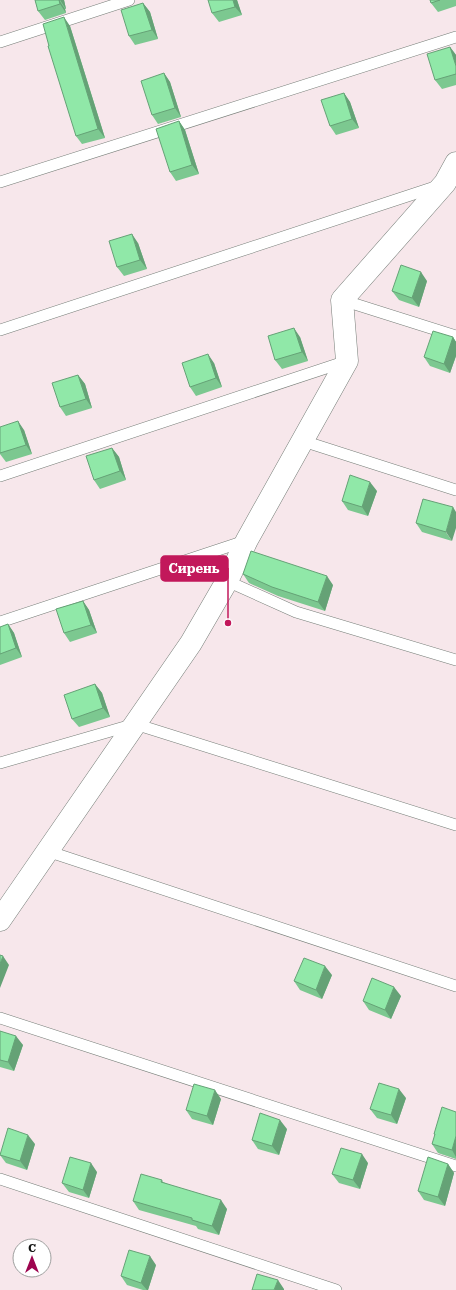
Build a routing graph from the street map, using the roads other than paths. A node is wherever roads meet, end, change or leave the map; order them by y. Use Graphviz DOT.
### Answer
graph roads {
  1 [pos="129,0"];
  2 [pos="456,37"];
  3 [pos="0,42"];
  4 [pos="456,163"];
  5 [pos="0,182"];
  6 [pos="445,183"];
  7 [pos="342,300"];
  8 [pos="0,330"];
  9 [pos="456,336"];
  10 [pos="347,361"];
  11 [pos="303,441"];
  12 [pos="0,476"];
  13 [pos="456,490"];
  14 [pos="248,540"];
  15 [pos="227,581"];
  16 [pos="0,622"];
  17 [pos="456,660"];
  18 [pos="135,724"];
  19 [pos="0,763"];
  20 [pos="456,825"];
  21 [pos="47,852"];
  22 [pos="4,910"];
  23 [pos="456,986"];
  24 [pos="0,1018"];
  25 [pos="456,1166"];
  26 [pos="0,1179"];
  27 [pos="336,1290"];
  1 -- 3 [label="lane"];
  2 -- 5 [label="lane"];
  4 -- 6 [label="street"];
  6 -- 7 [label="street"];
  6 -- 8 [label="lane"];
  7 -- 9 [label="lane"];
  7 -- 10 [label="street"];
  10 -- 11 [label="street"];
  10 -- 12 [label="lane"];
  11 -- 13 [label="lane"];
  11 -- 14 [label="street"];
  14 -- 15 [label="street"];
  14 -- 16 [label="lane"];
  15 -- 17 [label="lane"];
  15 -- 18 [label="street"];
  18 -- 19 [label="lane"];
  18 -- 20 [label="lane"];
  18 -- 21 [label="street"];
  21 -- 22 [label="street"];
  21 -- 23 [label="lane"];
  24 -- 25 [label="lane"];
  26 -- 27 [label="lane"];
}
